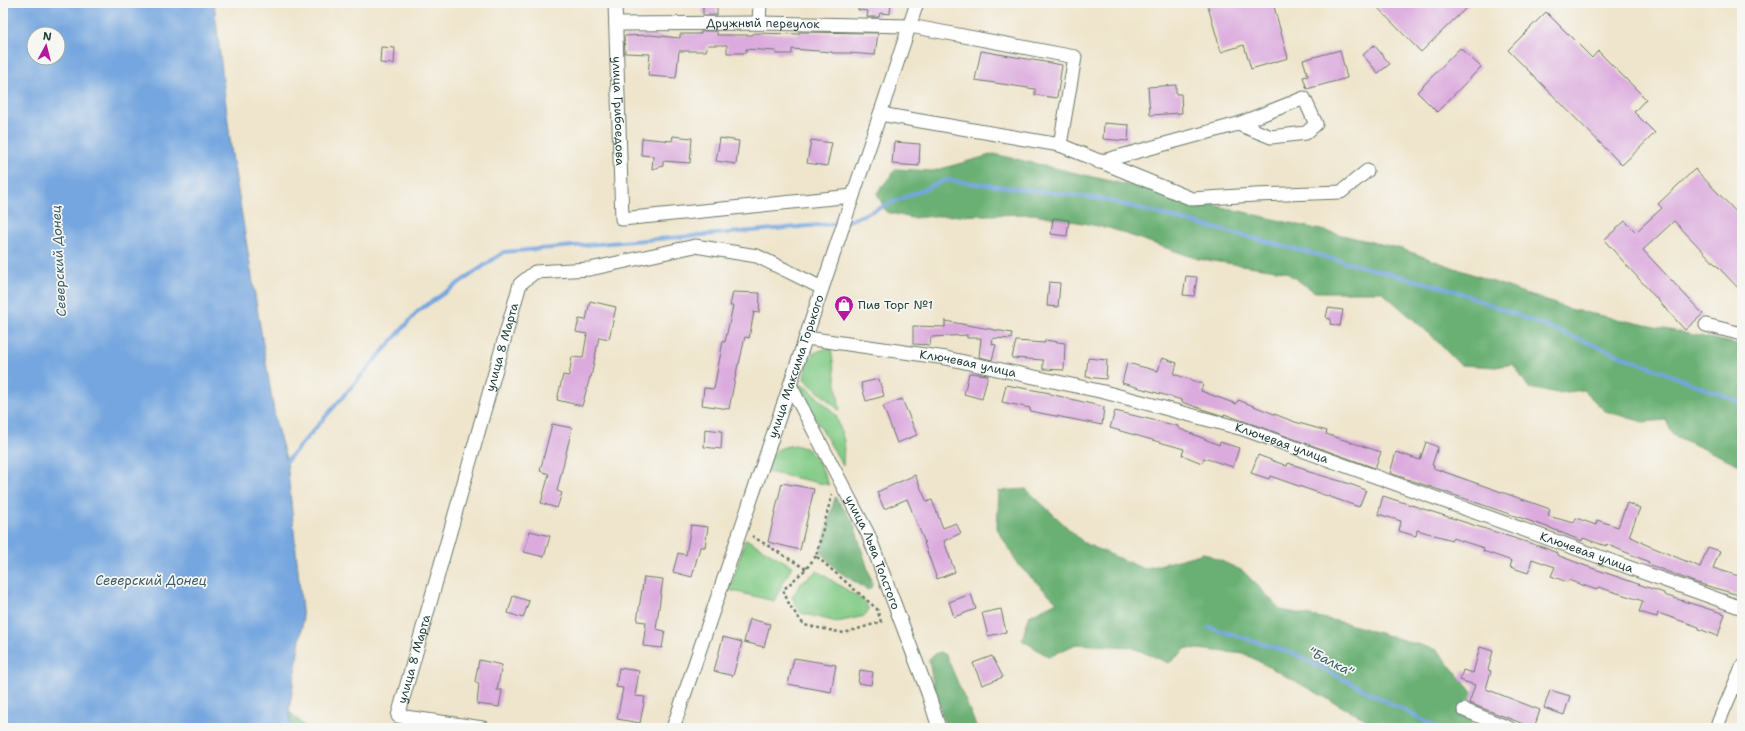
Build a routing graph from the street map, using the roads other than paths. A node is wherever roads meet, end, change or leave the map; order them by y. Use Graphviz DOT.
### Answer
graph roads {
  1 [pos="615,3"];
  2 [pos="760,3"];
  3 [pos="917,3"];
  4 [pos="759,23"];
  5 [pos="616,24"];
  6 [pos="910,26"];
  7 [pos="880,114"];
  8 [pos="1238,124"];
  9 [pos="1060,146"];
  10 [pos="1099,162"];
  11 [pos="1367,171"];
  12 [pos="853,196"];
  13 [pos="822,288"];
  14 [pos="1706,325"];
  15 [pos="1742,334"];
  16 [pos="806,338"];
  17 [pos="790,385"];
  18 [pos="1742,608"];
  19 [pos="1742,667"];
  20 [pos="1464,710"];
  21 [pos="482,728"];
  22 [pos="673,728"];
  23 [pos="939,728"];
  24 [pos="1508,728"];
  25 [pos="1716,728"];
  1 -- 5 [label="street, улица Грибоедова"];
  2 -- 4 [label="street"];
  3 -- 6 [label="street, улица Максима Горького"];
  4 -- 5 [label="street, Дружный переулок"];
  4 -- 6 [label="street, Дружный переулок"];
  5 -- 12 [label="street, улица Грибоедова"];
  6 -- 7 [label="street, улица Максима Горького"];
  6 -- 9 [label="street, Дружный переулок"];
  7 -- 9 [label="street"];
  7 -- 12 [label="street, улица Максима Горького"];
  8 -- 8 [label="street"];
  8 -- 10 [label="street"];
  9 -- 10 [label="street"];
  10 -- 11 [label="street"];
  12 -- 13 [label="street, улица Максима Горького"];
  13 -- 16 [label="street, улица Максима Горького"];
  13 -- 21 [label="street, улица 8 Марта"];
  14 -- 15 [label="street"];
  16 -- 17 [label="street, улица Максима Горького"];
  16 -- 18 [label="street, Ключевая улица"];
  17 -- 22 [label="street, улица Максима Горького"];
  17 -- 23 [label="street, улица Льва Толстого"];
  19 -- 25 [label="street"];
  20 -- 24 [label="street"];
}
